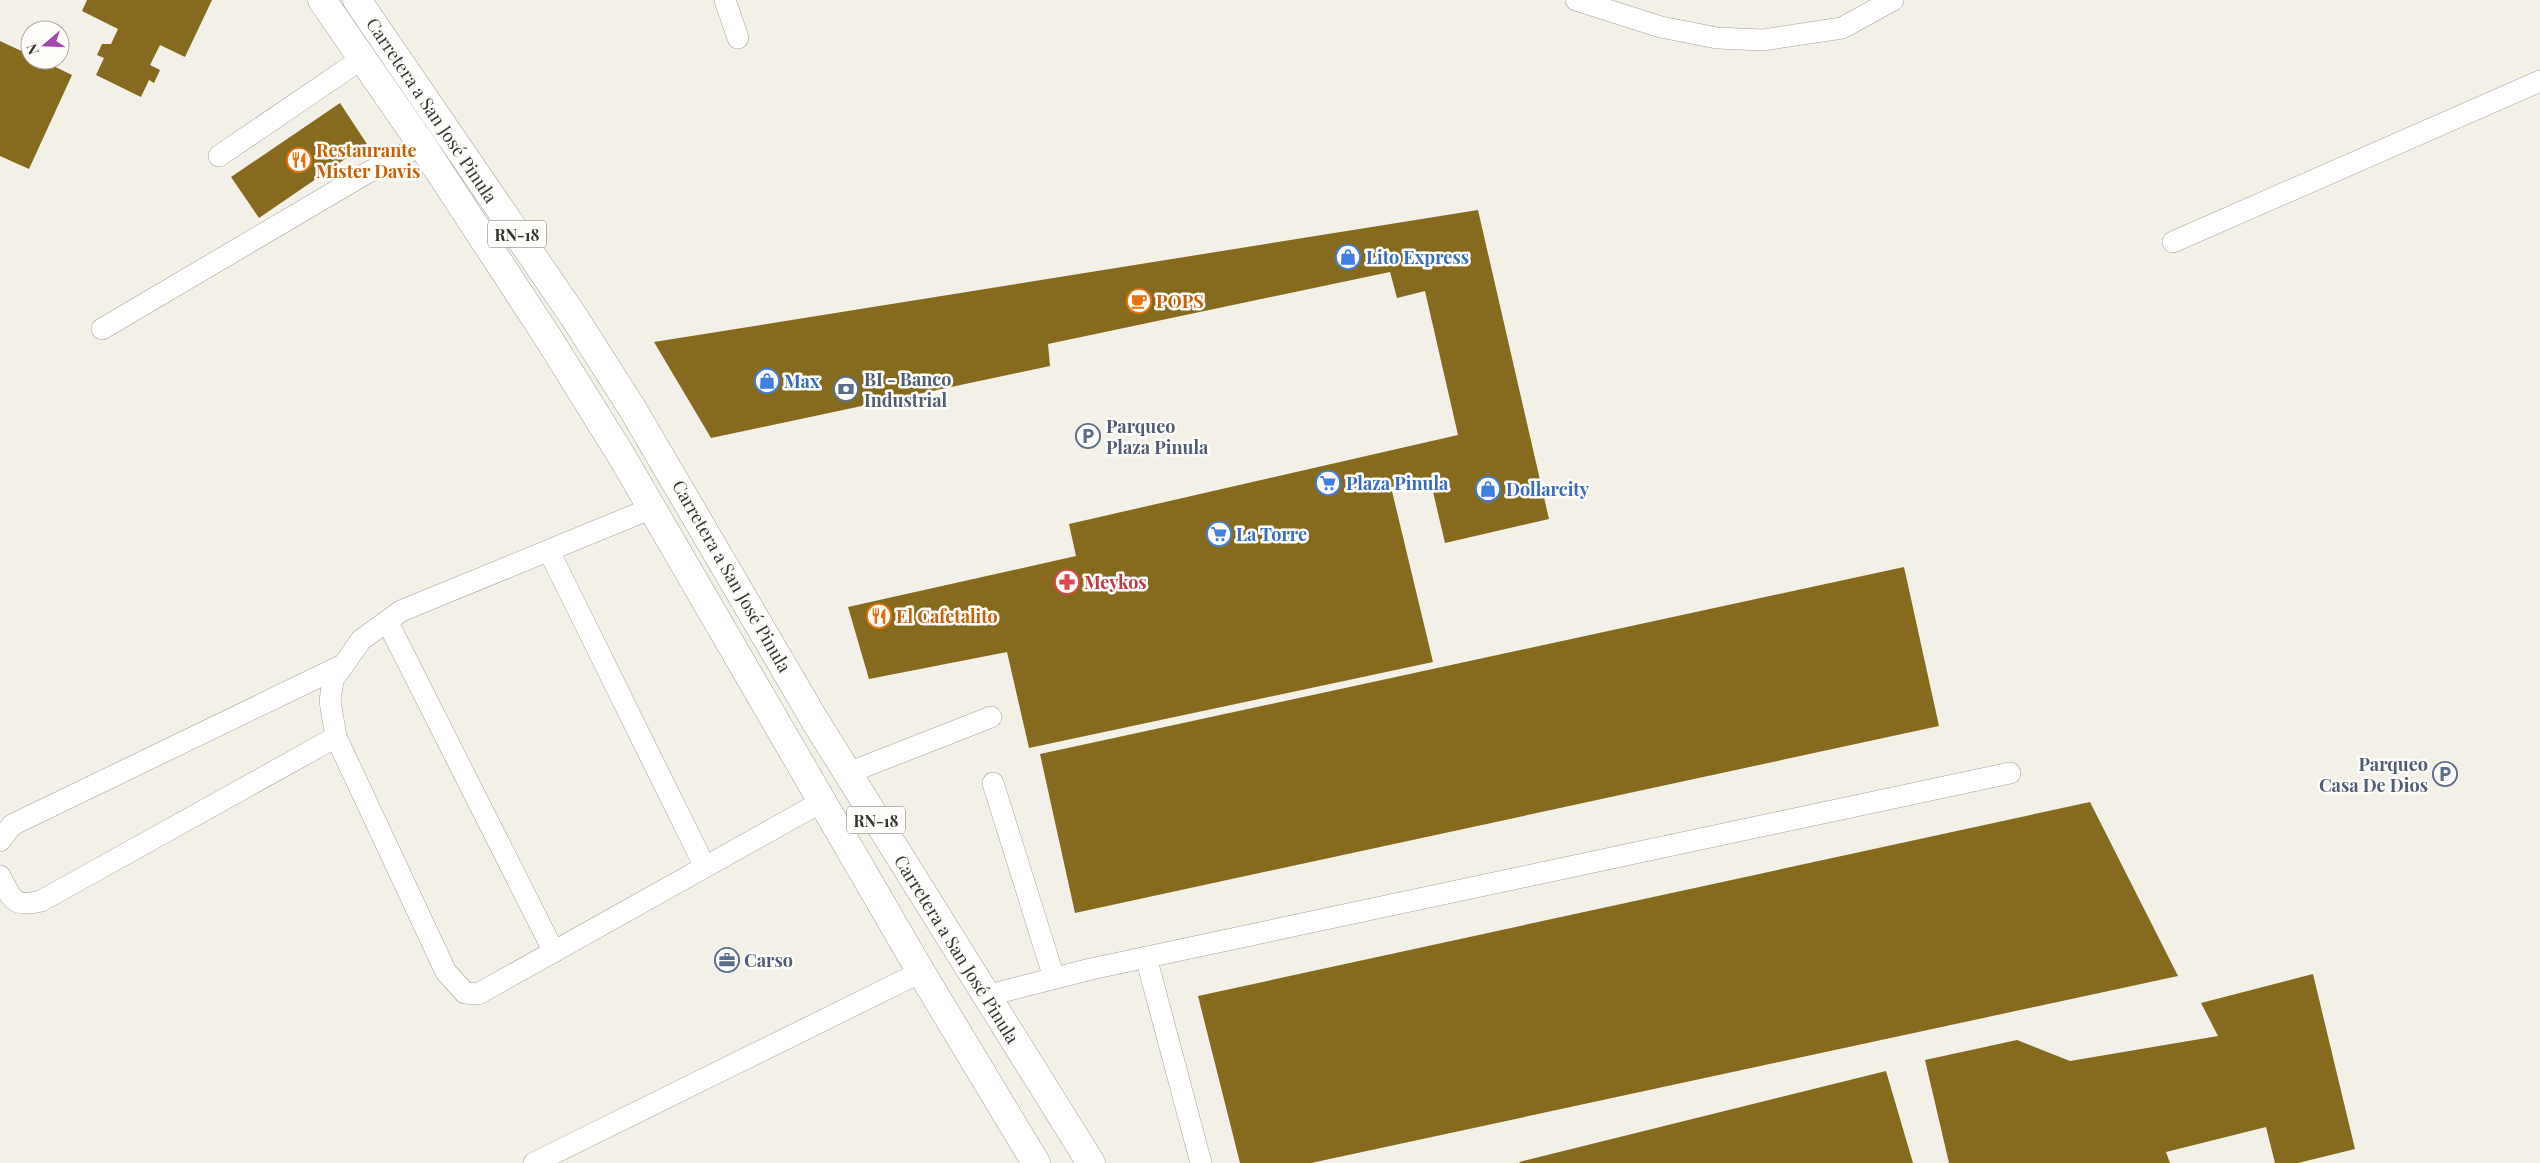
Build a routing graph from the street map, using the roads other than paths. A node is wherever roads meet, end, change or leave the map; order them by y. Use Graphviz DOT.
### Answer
graph roads {
  1 [pos="322,0"];
  2 [pos="357,0"];
  3 [pos="725,0"];
  4 [pos="1576,0"];
  5 [pos="1893,0"];
  6 [pos="738,38"];
  7 [pos="363,58"];
  8 [pos="2540,81"];
  9 [pos="422,145"];
  10 [pos="219,156"];
  11 [pos="2173,242"];
  12 [pos="102,329"];
  13 [pos="652,508"];
  14 [pos="548,551"];
  15 [pos="387,621"];
  16 [pos="343,665"];
  17 [pos="991,717"];
  18 [pos="336,737"];
  19 [pos="2010,772"];
  20 [pos="848,773"];
  21 [pos="993,783"];
  22 [pos="823,801"];
  23 [pos="0,842"];
  24 [pos="705,867"];
  25 [pos="0,876"];
  26 [pos="554,952"];
  27 [pos="1146,957"];
  28 [pos="921,972"];
  29 [pos="1054,978"];
  30 [pos="985,996"];
  31 [pos="534,1163"];
  32 [pos="1036,1163"];
  33 [pos="1091,1163"];
  34 [pos="1201,1163"];
  1 -- 7 [label="main road, Carretera a San José Pinula / RN-18"];
  2 -- 20 [label="main road, Carretera a San José Pinula / RN-18"];
  3 -- 6 [label="lane"];
  4 -- 5 [label="lane"];
  7 -- 9 [label="main road, Carretera a San José Pinula / RN-18"];
  7 -- 10 [label="lane"];
  8 -- 11 [label="lane"];
  9 -- 12 [label="lane"];
  9 -- 13 [label="main road, Carretera a San José Pinula / RN-18"];
  13 -- 14 [label="lane"];
  13 -- 22 [label="main road, Carretera a San José Pinula / RN-18"];
  14 -- 15 [label="lane"];
  14 -- 24 [label="lane"];
  15 -- 16 [label="lane"];
  15 -- 26 [label="lane"];
  16 -- 18 [label="lane"];
  16 -- 23 [label="lane"];
  17 -- 20 [label="lane"];
  18 -- 25 [label="lane"];
  18 -- 26 [label="lane"];
  19 -- 27 [label="lane"];
  20 -- 30 [label="main road, Carretera a San José Pinula / RN-18"];
  21 -- 29 [label="lane"];
  22 -- 24 [label="lane"];
  22 -- 28 [label="main road, Carretera a San José Pinula / RN-18"];
  24 -- 26 [label="lane"];
  27 -- 29 [label="lane"];
  27 -- 34 [label="lane"];
  28 -- 31 [label="lane"];
  28 -- 32 [label="main road, Carretera a San José Pinula / RN-18"];
  29 -- 30 [label="lane"];
  30 -- 33 [label="main road, Carretera a San José Pinula / RN-18"];
}
